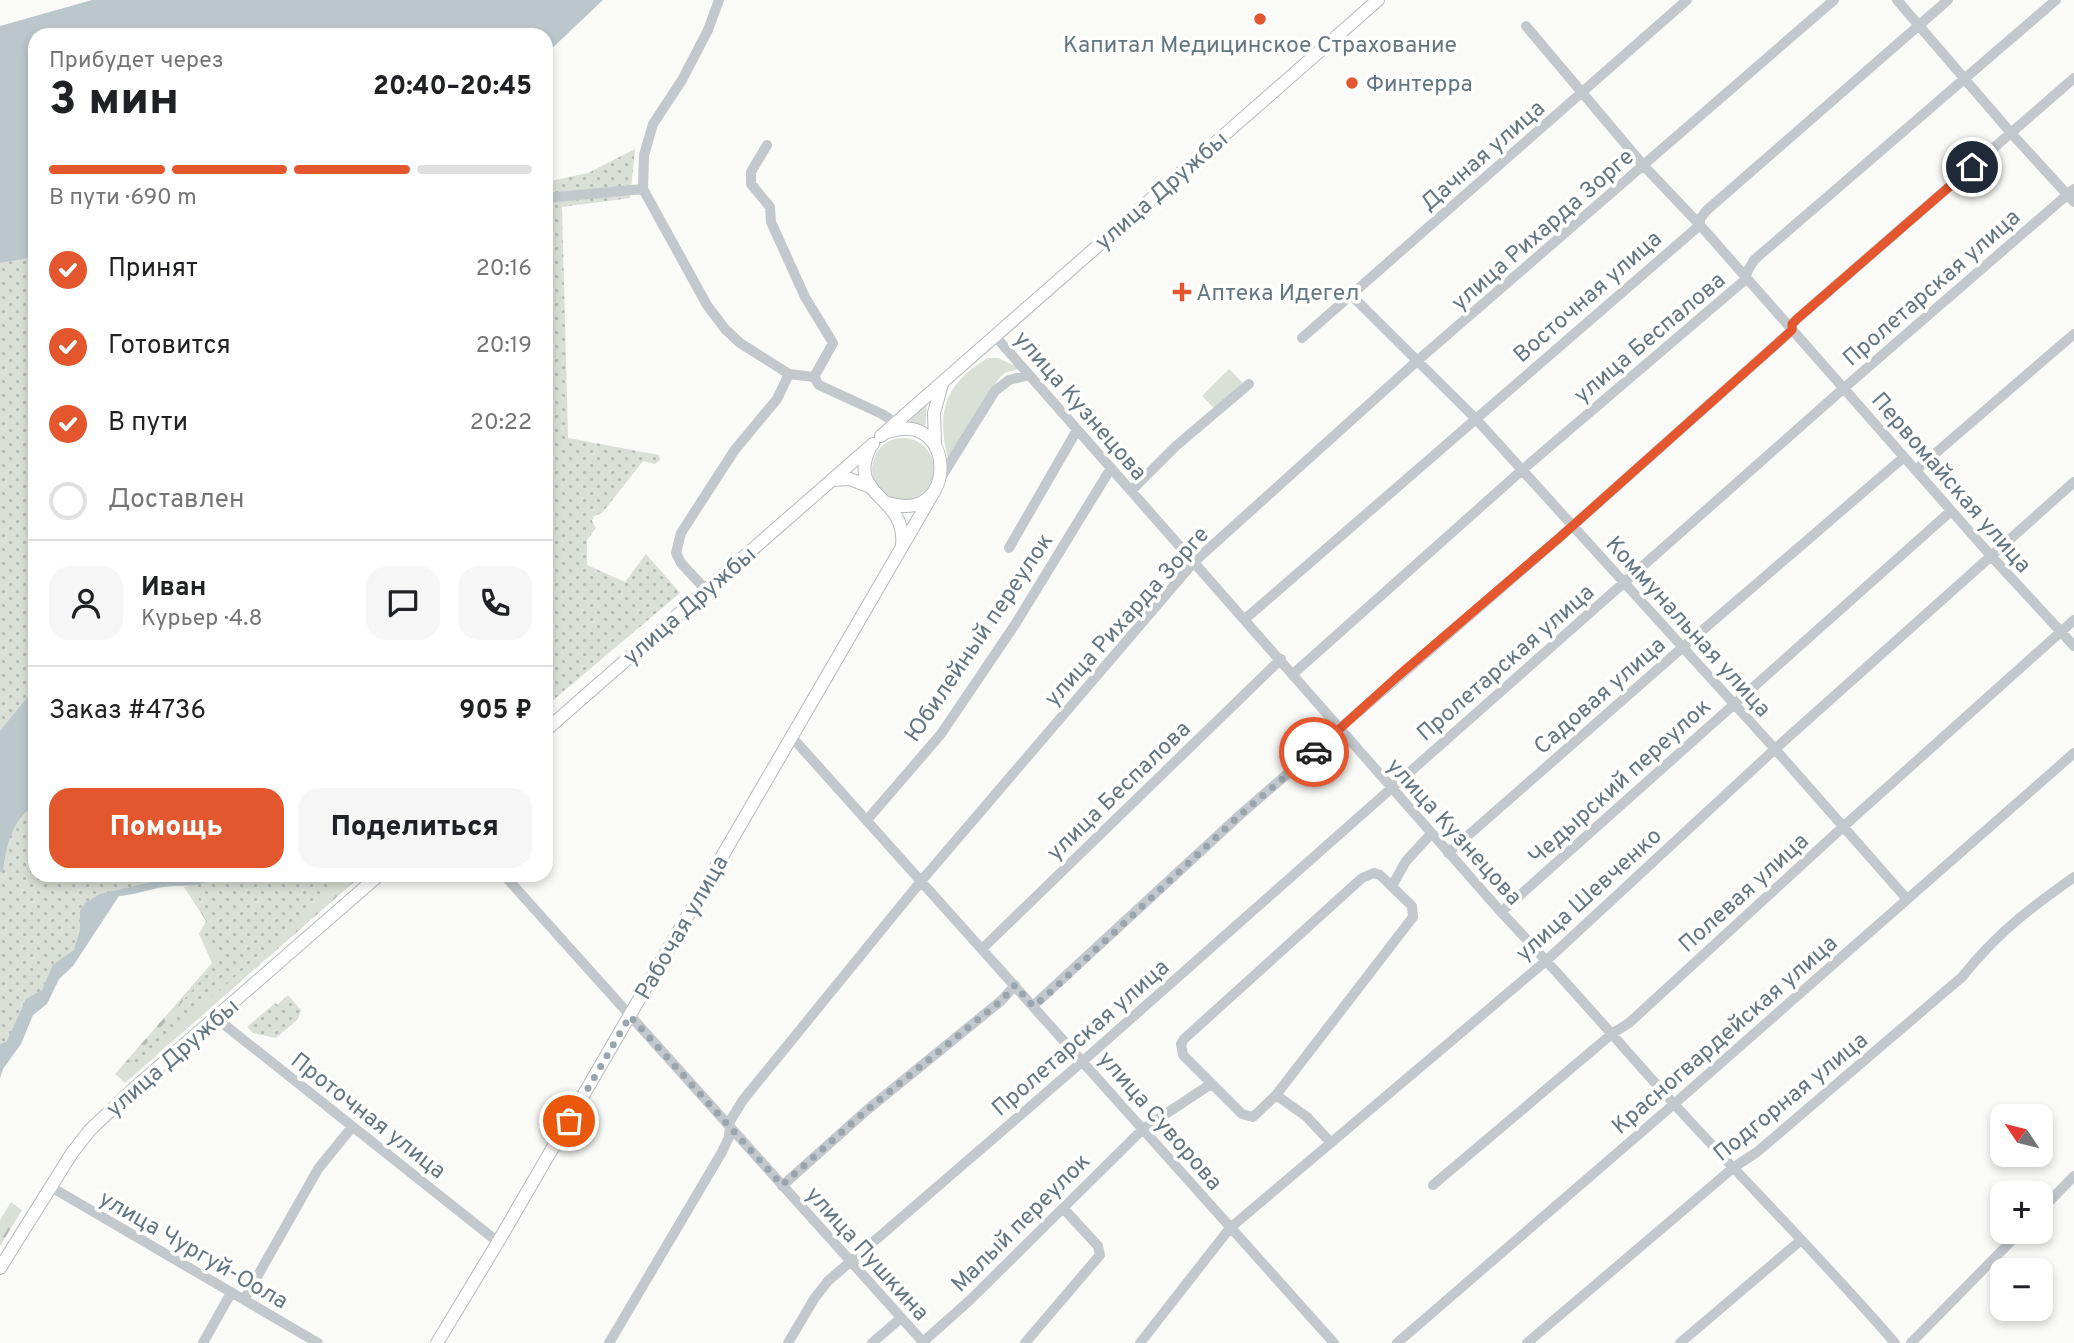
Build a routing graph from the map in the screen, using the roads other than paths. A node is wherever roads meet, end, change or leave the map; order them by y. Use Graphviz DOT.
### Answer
graph roads {
  1 [pos="719,0"];
  2 [pos="1378,0"];
  3 [pos="1686,0"];
  4 [pos="1834,0"];
  5 [pos="1897,0"];
  6 [pos="1948,0"];
  7 [pos="2056,0"];
  8 [pos="1526,26"];
  9 [pos="1919,26"];
  10 [pos="2074,78"];
  11 [pos="1964,79"];
  12 [pos="1583,93"];
  13 [pos="2011,133"];
  14 [pos="767,145"];
  15 [pos="1644,166"];
  16 [pos="643,189"];
  17 [pos="2072,195"];
  18 [pos="553,197"];
  19 [pos="1700,225"];
  20 [pos="1746,279"];
  21 [pos="1351,295"];
  22 [pos="1792,330"];
  23 [pos="2074,334"];
  24 [pos="995,336"];
  25 [pos="1302,338"];
  26 [pos="1418,361"];
  27 [pos="789,374"];
  28 [pos="1029,375"];
  29 [pos="814,377"];
  30 [pos="944,380"];
  31 [pos="1250,384"];
  32 [pos="1844,388"];
  33 [pos="1475,418"];
  34 [pos="900,426"];
  35 [pos="1077,429"];
  36 [pos="877,440"];
  37 [pos="935,445"];
  38 [pos="1904,457"];
  39 [pos="1111,468"];
  40 [pos="1916,470"];
  41 [pos="1521,471"];
  42 [pos="832,480"];
  43 [pos="2074,482"];
  44 [pos="937,485"];
  45 [pos="870,487"];
  46 [pos="1131,491"];
  47 [pos="888,503"];
  48 [pos="1951,510"];
  49 [pos="1572,527"];
  50 [pos="902,545"];
  51 [pos="1009,548"];
  52 [pos="1992,557"];
  53 [pos="1194,562"];
  54 [pos="1624,583"];
  55 [pos="706,590"];
  56 [pos="1245,619"];
  57 [pos="2074,621"];
  58 [pos="2061,632"];
  59 [pos="2074,646"];
  60 [pos="1683,647"];
  61 [pos="1281,659"];
  62 [pos="1293,674"];
  63 [pos="1733,705"];
  64 [pos="553,724"];
  65 [pos="1339,731"];
  66 [pos="791,736"];
  67 [pos="1775,748"];
  68 [pos="2074,753"];
  69 [pos="1391,789"];
  70 [pos="867,820"];
  71 [pos="1844,826"];
  72 [pos="1432,834"];
  73 [pos="1448,853"];
  74 [pos="2074,877"];
  75 [pos="922,880"];
  76 [pos="371,882"];
  77 [pos="510,882"];
  78 [pos="1392,886"];
  79 [pos="1906,898"];
  80 [pos="1501,912"];
  81 [pos="982,948"];
  82 [pos="1547,960"];
  83 [pos="1015,985"];
  84 [pos="1033,1006"];
  85 [pos="630,1016"];
  86 [pos="216,1018"];
  87 [pos="1613,1033"];
  88 [pos="1083,1061"];
  89 [pos="1211,1084"];
  90 [pos="1276,1094"];
  91 [pos="1674,1104"];
  92 [pos="352,1127"];
  93 [pos="731,1129"];
  94 [pos="1143,1129"];
  95 [pos="1331,1143"];
  96 [pos="1734,1168"];
  97 [pos="2074,1177"];
  98 [pos="782,1185"];
  99 [pos="1433,1185"];
  100 [pos="51,1187"];
  101 [pos="2053,1198"];
  102 [pos="1063,1208"];
  103 [pos="1230,1228"];
  104 [pos="1801,1240"];
  105 [pos="498,1242"];
  106 [pos="2008,1244"];
  107 [pos="850,1262"];
  108 [pos="0,1268"];
  109 [pos="231,1293"];
  110 [pos="244,1300"];
  111 [pos="901,1318"];
  112 [pos="923,1342"];
  113 [pos="203,1343"];
  114 [pos="318,1343"];
  115 [pos="437,1343"];
  116 [pos="609,1343"];
  117 [pos="788,1343"];
  118 [pos="872,1343"];
  119 [pos="1025,1343"];
  120 [pos="1140,1343"];
  121 [pos="1334,1343"];
  122 [pos="1397,1343"];
  123 [pos="1527,1343"];
  124 [pos="1680,1343"];
  125 [pos="1895,1343"];
  126 [pos="1911,1343"];
  1 -- 16 [label="street"];
  2 -- 24 [label="main road, улица Дружбы"];
  3 -- 12 [label="street, Дачная улица"];
  4 -- 15 [label="street, улица Рихарда Зорге"];
  5 -- 9 [label="street"];
  6 -- 9 [label="street, Восточная улица"];
  7 -- 11 [label="street, улица Беспалова"];
  8 -- 12 [label="street, Первомайская улица"];
  9 -- 11 [label="street"];
  9 -- 19 [label="street, Восточная улица"];
  10 -- 13 [label="street"];
  11 -- 13 [label="street"];
  11 -- 20 [label="street, улица Беспалова"];
  12 -- 15 [label="street, Первомайская улица"];
  12 -- 21 [label="street, Дачная улица"];
  13 -- 17 [label="street"];
  13 -- 22 [label="street"];
  14 -- 29 [label="street"];
  15 -- 19 [label="street, Первомайская улица"];
  15 -- 26 [label="street, улица Рихарда Зорге"];
  16 -- 18 [label="street"];
  16 -- 27 [label="street"];
  17 -- 32 [label="street, Пролетарская улица"];
  19 -- 20 [label="street, Первомайская улица"];
  19 -- 33 [label="street, Восточная улица"];
  20 -- 22 [label="street, Первомайская улица"];
  20 -- 41 [label="street, улица Беспалова"];
  21 -- 25 [label="street, Дачная улица"];
  21 -- 26 [label="street, Коммунальная улица"];
  22 -- 32 [label="street, Первомайская улица"];
  22 -- 49 [label="street"];
  23 -- 40 [label="street"];
  24 -- 28 [label="street, улица Кузнецова"];
  24 -- 30 [label="main road, улица Дружбы"];
  26 -- 33 [label="street, Коммунальная улица"];
  26 -- 53 [label="street, улица Рихарда Зорге"];
  27 -- 29 [label="street"];
  27 -- 55 [label="street"];
  28 -- 35 [label="street, улица Кузнецова"];
  28 -- 44 [label="street"];
  29 -- 34 [label="street"];
  30 -- 34 [label="main road, улица Дружбы"];
  30 -- 37 [label="main road"];
  31 -- 46 [label="street"];
  32 -- 38 [label="street, Первомайская улица"];
  32 -- 54 [label="street, Пролетарская улица"];
  33 -- 41 [label="street, Коммунальная улица"];
  33 -- 56 [label="street, Восточная улица"];
  34 -- 36 [label="main road"];
  34 -- 37 [label="main road"];
  35 -- 39 [label="street, улица Кузнецова"];
  35 -- 51 [label="street"];
  36 -- 42 [label="main road, улица Дружбы"];
  36 -- 45 [label="main road"];
  37 -- 44 [label="main road"];
  38 -- 40 [label="street, Первомайская улица"];
  38 -- 60 [label="street, Садовая улица"];
  39 -- 46 [label="street, улица Кузнецова"];
  39 -- 70 [label="street, Юбилейный переулок"];
  40 -- 48 [label="street, Первомайская улица"];
  41 -- 49 [label="street, Коммунальная улица"];
  41 -- 62 [label="street, улица Беспалова"];
  42 -- 45 [label="main road"];
  42 -- 55 [label="main road, улица Дружбы"];
  43 -- 52 [label="street, улица Шевченко"];
  44 -- 47 [label="main road"];
  44 -- 50 [label="main road, Рабочая улица"];
  45 -- 47 [label="main road"];
  46 -- 53 [label="street, улица Кузнецова"];
  47 -- 50 [label="main road"];
  48 -- 52 [label="street, Первомайская улица"];
  48 -- 63 [label="street, Чедырский переулок"];
  49 -- 54 [label="street, Коммунальная улица"];
  49 -- 65 [label="street"];
  50 -- 66 [label="main road, Рабочая улица"];
  52 -- 58 [label="street, Первомайская улица"];
  52 -- 67 [label="street, улица Шевченко"];
  53 -- 56 [label="street, улица Кузнецова"];
  53 -- 75 [label="street, улица Рихарда Зорге"];
  54 -- 60 [label="street, Коммунальная улица"];
  54 -- 69 [label="street, Пролетарская улица"];
  55 -- 64 [label="main road, улица Дружбы"];
  56 -- 61 [label="street, улица Кузнецова"];
  57 -- 58 [label="street, Полевая улица"];
  58 -- 59 [label="street, Первомайская улица"];
  58 -- 71 [label="street, Полевая улица"];
  60 -- 63 [label="street, Коммунальная улица"];
  60 -- 73 [label="street, Садовая улица"];
  61 -- 62 [label="street, улица Кузнецова"];
  61 -- 81 [label="street, улица Беспалова"];
  62 -- 65 [label="street, улица Кузнецова"];
  63 -- 67 [label="street, Коммунальная улица"];
  63 -- 80 [label="street, Чедырский переулок"];
  65 -- 69 [label="street, улица Кузнецова"];
  65 -- 84 [label="street"];
  66 -- 70 [label="street, улица Суворова"];
  66 -- 85 [label="main road, Рабочая улица"];
  67 -- 71 [label="street, Коммунальная улица"];
  67 -- 82 [label="street, улица Шевченко"];
  68 -- 79 [label="street, Красногвардейская улица"];
  69 -- 72 [label="street, улица Кузнецова"];
  69 -- 88 [label="street, Пролетарская улица"];
  70 -- 75 [label="street, улица Суворова"];
  71 -- 79 [label="street, Коммунальная улица"];
  71 -- 87 [label="street, Полевая улица"];
  72 -- 73 [label="street, улица Кузнецова"];
  72 -- 78 [label="street"];
  73 -- 80 [label="street, улица Кузнецова"];
  74 -- 96 [label="street, Подгорная улица"];
  75 -- 81 [label="street, улица Суворова"];
  75 -- 93 [label="street, улица Рихарда Зорге"];
  76 -- 86 [label="main road, улица Дружбы"];
  77 -- 85 [label="street, улица Пушкина"];
  78 -- 89 [label="street"];
  78 -- 90 [label="street"];
  79 -- 91 [label="street, Красногвардейская улица"];
  80 -- 82 [label="street, улица Кузнецова"];
  81 -- 83 [label="street, улица Суворова"];
  82 -- 87 [label="street, улица Кузнецова"];
  82 -- 95 [label="street, улица Шевченко"];
  83 -- 84 [label="street, улица Суворова"];
  83 -- 98 [label="street"];
  84 -- 88 [label="street, улица Суворова"];
  85 -- 93 [label="street, улица Пушкина"];
  85 -- 105 [label="main road, Рабочая улица"];
  86 -- 92 [label="street, Проточная улица"];
  86 -- 100 [label="main road, улица Дружбы"];
  87 -- 91 [label="street, улица Кузнецова"];
  87 -- 99 [label="street, Полевая улица"];
  88 -- 94 [label="street, улица Суворова"];
  88 -- 107 [label="street, Пролетарская улица"];
  89 -- 90 [label="street"];
  89 -- 94 [label="street, Малый переулок"];
  90 -- 95 [label="street"];
  91 -- 96 [label="street, улица Кузнецова"];
  91 -- 122 [label="street, Красногвардейская улица"];
  92 -- 105 [label="street, Проточная улица"];
  92 -- 110 [label="street"];
  93 -- 98 [label="street, улица Пушкина"];
  93 -- 116 [label="street, улица Рихарда Зорге"];
  94 -- 102 [label="street, Малый переулок"];
  94 -- 103 [label="street, улица Суворова"];
  95 -- 103 [label="street, улица Шевченко"];
  96 -- 104 [label="street, улица Кузнецова"];
  96 -- 123 [label="street, Подгорная улица"];
  97 -- 101 [label="street"];
  98 -- 107 [label="street, улица Пушкина"];
  100 -- 108 [label="main road, улица Дружбы"];
  100 -- 109 [label="street, улица Чургуй-Оола"];
  102 -- 112 [label="street, Малый переулок"];
  102 -- 119 [label="street"];
  103 -- 120 [label="street, улица Шевченко"];
  103 -- 121 [label="street, улица Суворова"];
  104 -- 124 [label="street"];
  104 -- 125 [label="street, улица Кузнецова"];
  105 -- 115 [label="main road, Рабочая улица"];
  106 -- 126 [label="street"];
  107 -- 111 [label="street, улица Пушкина"];
  107 -- 117 [label="street, Пролетарская улица"];
  109 -- 110 [label="street, улица Чургуй-Оола"];
  109 -- 113 [label="street"];
  110 -- 114 [label="street, улица Чургуй-Оола"];
  111 -- 112 [label="street, улица Пушкина"];
  111 -- 118 [label="street"];
}
